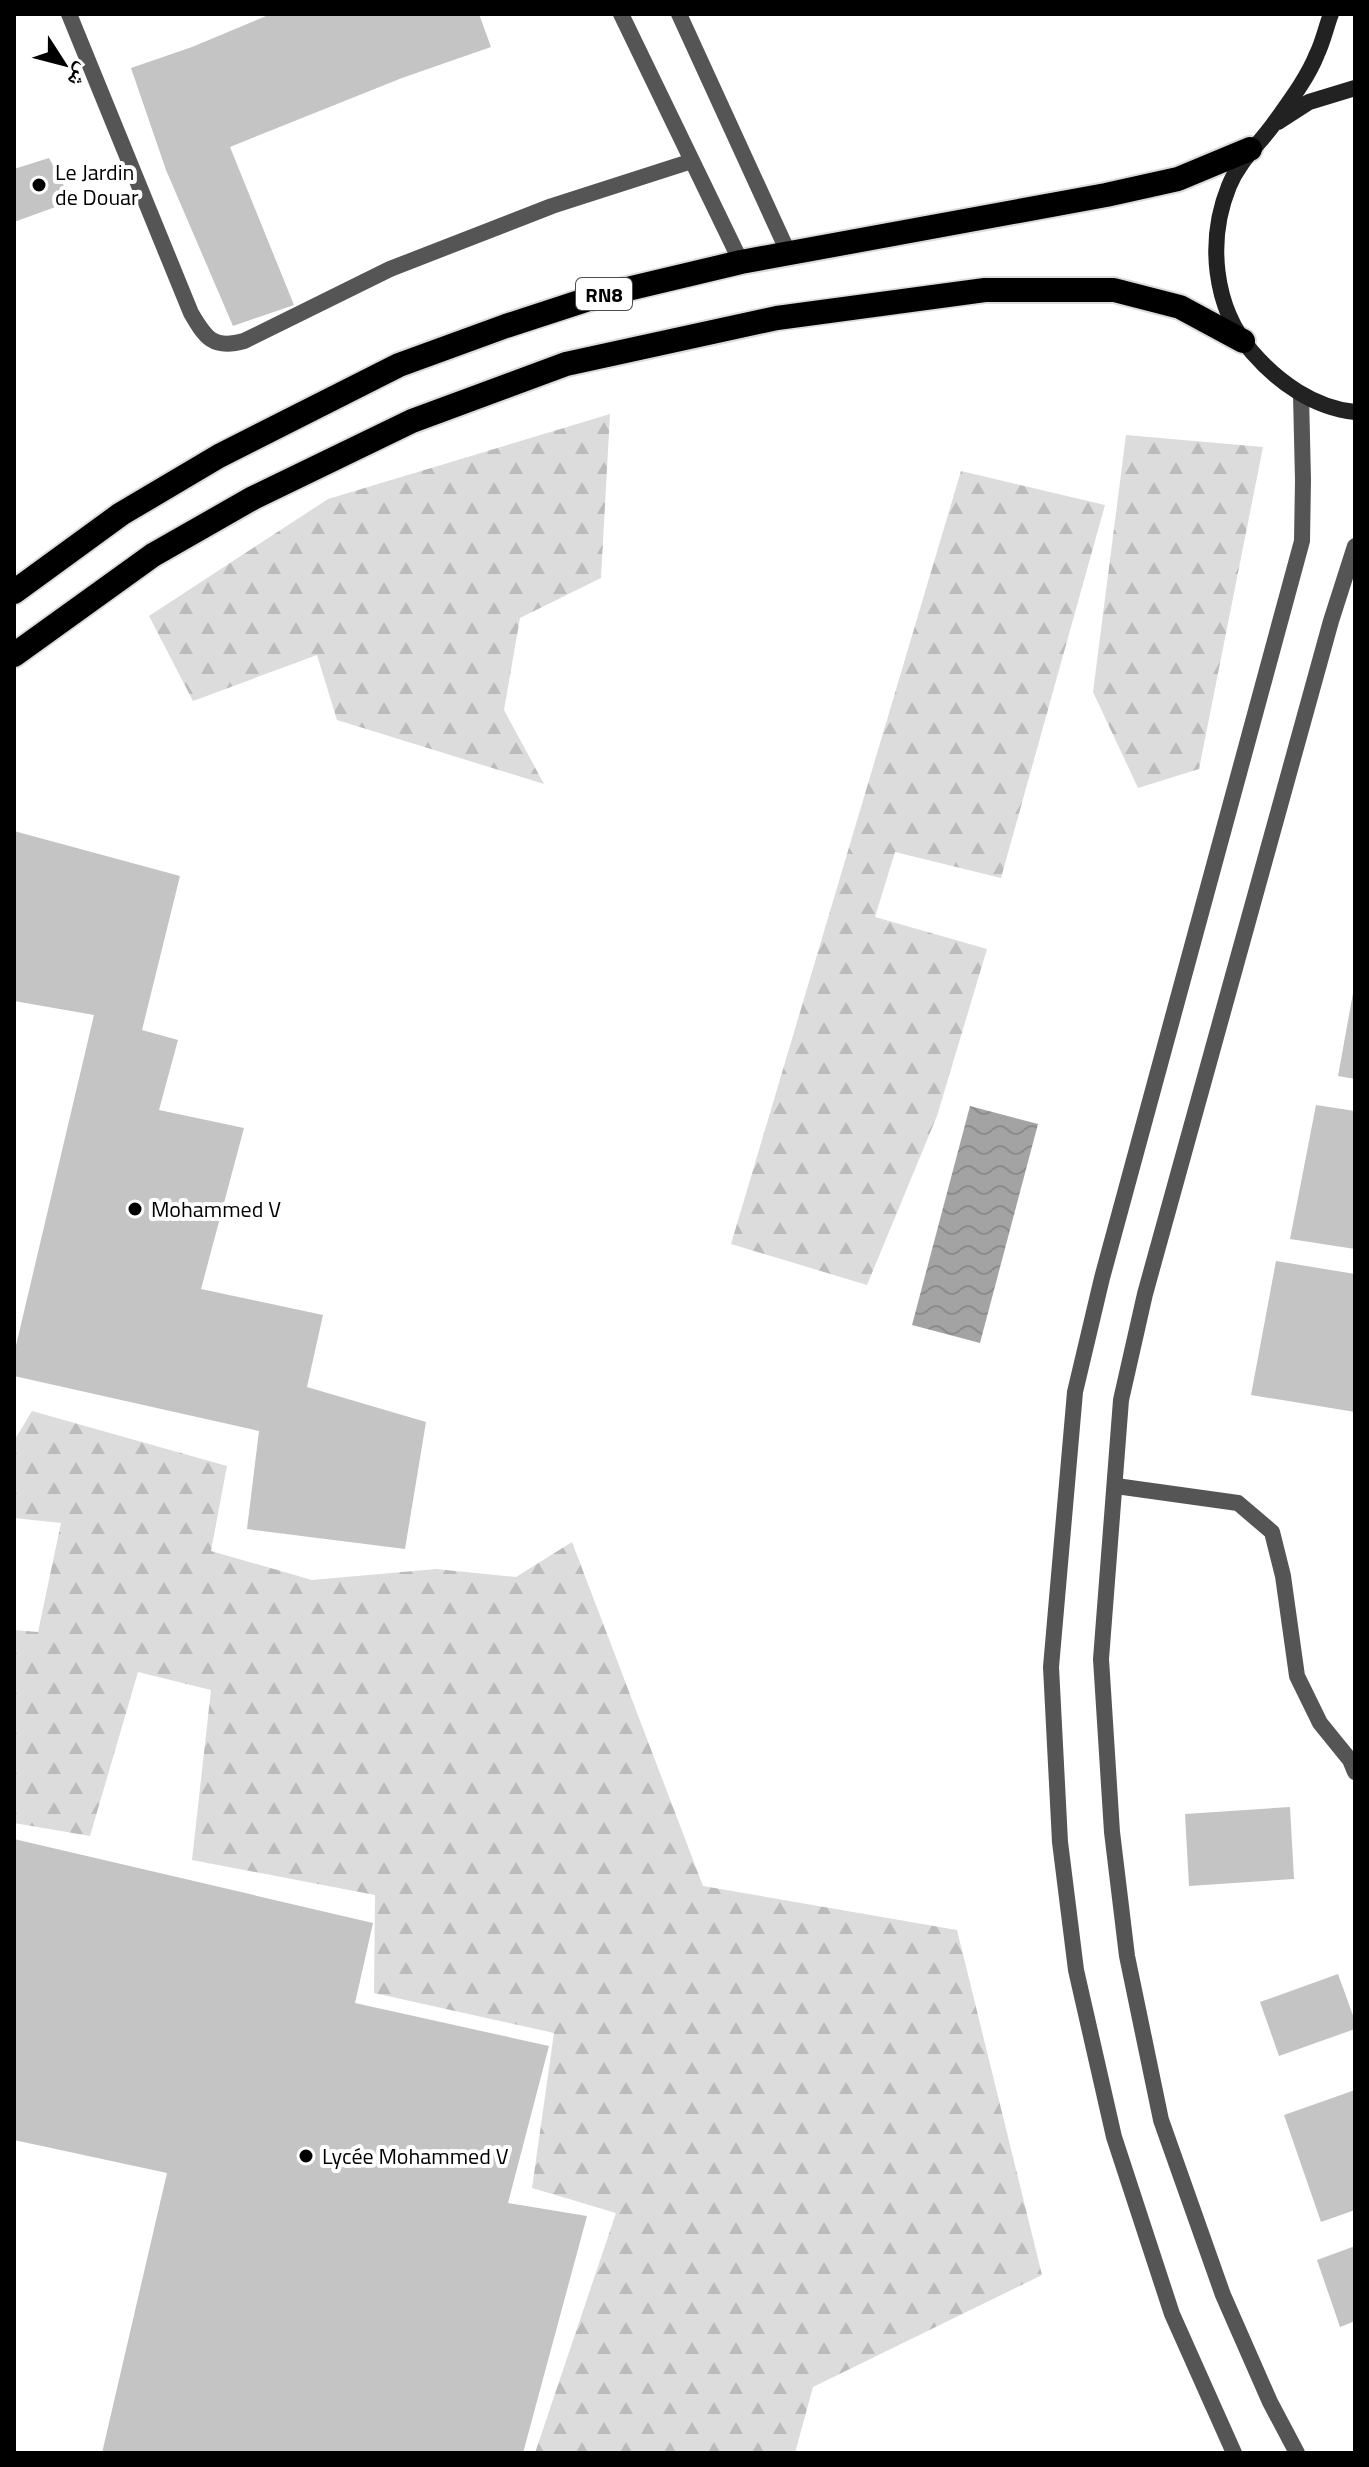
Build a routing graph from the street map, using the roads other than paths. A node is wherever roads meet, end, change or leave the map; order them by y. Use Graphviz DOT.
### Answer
graph roads {
  1 [pos="69,14"];
  2 [pos="621,14"];
  3 [pos="679,14"];
  4 [pos="1331,14"];
  5 [pos="1355,88"];
  6 [pos="1273,125"];
  7 [pos="1250,149"];
  8 [pos="692,161"];
  9 [pos="788,252"];
  10 [pos="741,262"];
  11 [pos="1243,341"];
  12 [pos="1301,395"];
  13 [pos="1355,412"];
  14 [pos="1355,546"];
  15 [pos="14,592"];
  16 [pos="14,655"];
  17 [pos="1116,1486"];
  18 [pos="1355,1772"];
  19 [pos="1234,2453"];
  20 [pos="1297,2453"];
  1 -- 8 [label="street"];
  2 -- 8 [label="street"];
  3 -- 9 [label="street"];
  4 -- 6 [label="street"];
  5 -- 6 [label="street, RN8"];
  6 -- 7 [label="street, RN8"];
  7 -- 9 [label="highway, RN8"];
  7 -- 11 [label="street, RN8"];
  8 -- 10 [label="street"];
  9 -- 10 [label="highway, RN8"];
  10 -- 15 [label="highway, RN8"];
  11 -- 12 [label="street, RN8"];
  11 -- 16 [label="highway, RN8"];
  12 -- 13 [label="street, RN8"];
  12 -- 19 [label="street"];
  14 -- 17 [label="street"];
  17 -- 18 [label="street"];
  17 -- 20 [label="street"];
}
